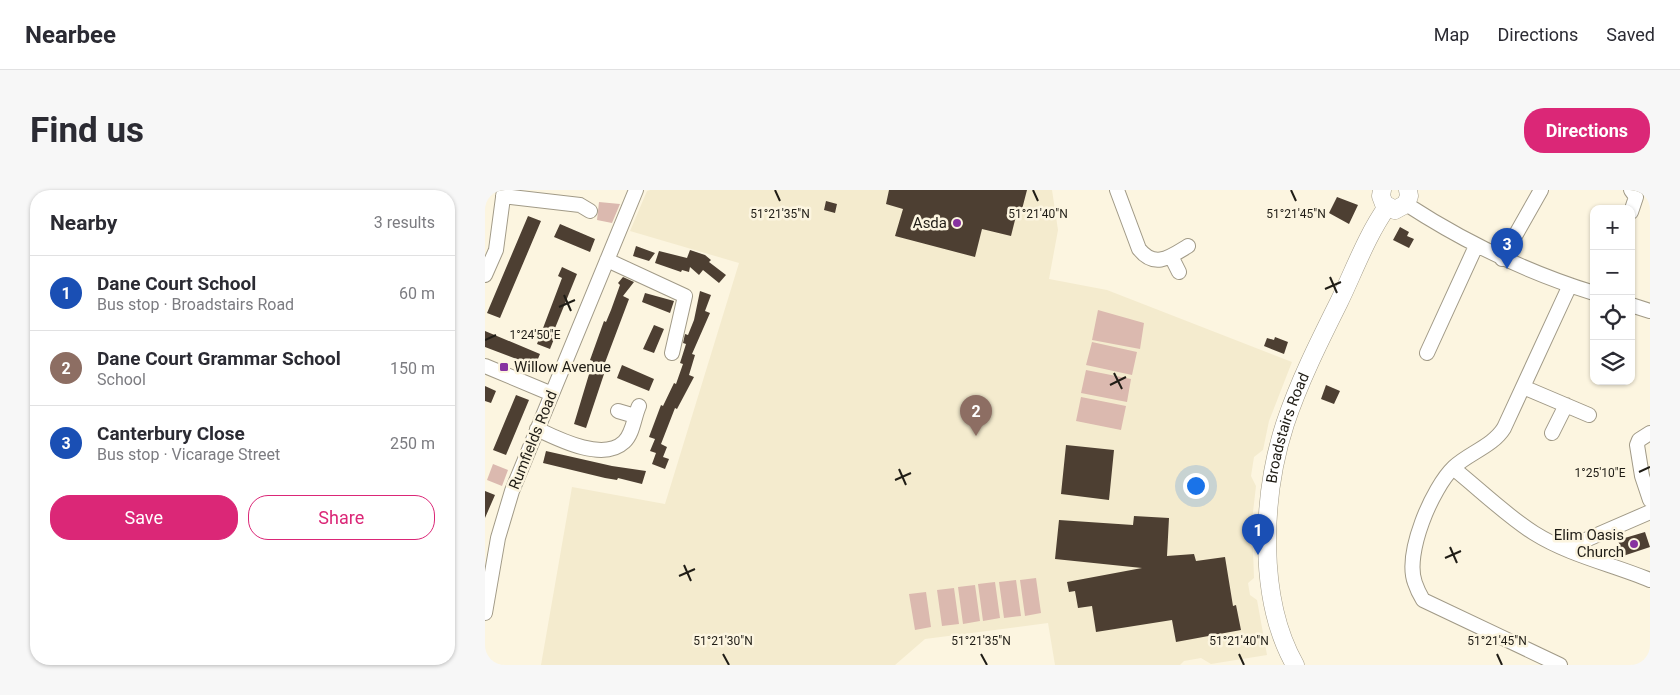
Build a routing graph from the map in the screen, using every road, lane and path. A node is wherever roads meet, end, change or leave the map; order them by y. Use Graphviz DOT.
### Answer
graph roads {
  1 [pos="636,190"];
  2 [pos="1117,190"];
  3 [pos="1382,190"];
  4 [pos="1541,190"];
  5 [pos="1631,190"];
  6 [pos="503,193"];
  7 [pos="1407,197"];
  8 [pos="1633,205"];
  9 [pos="1387,208"];
  10 [pos="591,211"];
  11 [pos="1188,246"];
  12 [pos="1476,246"];
  13 [pos="1171,256"];
  14 [pos="1502,259"];
  15 [pos="607,260"];
  16 [pos="1179,272"];
  17 [pos="485,276"];
  18 [pos="1570,286"];
  19 [pos="1590,292"];
  20 [pos="1635,306"];
  21 [pos="1650,311"];
  22 [pos="1427,343"];
  23 [pos="672,353"];
  24 [pos="485,366"];
  25 [pos="1523,387"];
  26 [pos="552,394"];
  27 [pos="1566,405"];
  28 [pos="618,411"];
  29 [pos="1589,416"];
  30 [pos="537,429"];
  31 [pos="1650,433"];
  32 [pos="1552,434"];
  33 [pos="1453,468"];
  34 [pos="1650,500"];
  35 [pos="1650,512"];
  36 [pos="1567,548"];
  37 [pos="1650,580"];
  38 [pos="485,614"];
  39 [pos="1290,664"];
  40 [pos="1560,665"];
  1 -- 15 [label="street, Rumfields Road"];
  2 -- 13 [label="street"];
  3 -- 9 [label="main road"];
  4 -- 14 [label="street"];
  5 -- 8 [label="street"];
  6 -- 10 [label="street"];
  6 -- 17 [label="street"];
  7 -- 9 [label="main road"];
  7 -- 12 [label="street"];
  9 -- 39 [label="main road, Broadstairs Road"];
  11 -- 13 [label="street"];
  12 -- 14 [label="street"];
  12 -- 22 [label="street"];
  13 -- 16 [label="street"];
  14 -- 18 [label="street"];
  15 -- 23 [label="street"];
  15 -- 26 [label="street, Rumfields Road"];
  18 -- 19 [label="street"];
  18 -- 25 [label="street"];
  20 -- 21 [label="street"];
  24 -- 26 [label="street"];
  25 -- 27 [label="street"];
  25 -- 33 [label="street"];
  26 -- 30 [label="street, Rumfields Road"];
  27 -- 29 [label="street"];
  27 -- 32 [label="street"];
  28 -- 30 [label="street"];
  30 -- 38 [label="street, Rumfields Road"];
  31 -- 34 [label="street"];
  33 -- 36 [label="street"];
  33 -- 40 [label="street"];
  35 -- 36 [label="street"];
  36 -- 37 [label="street"];
}
